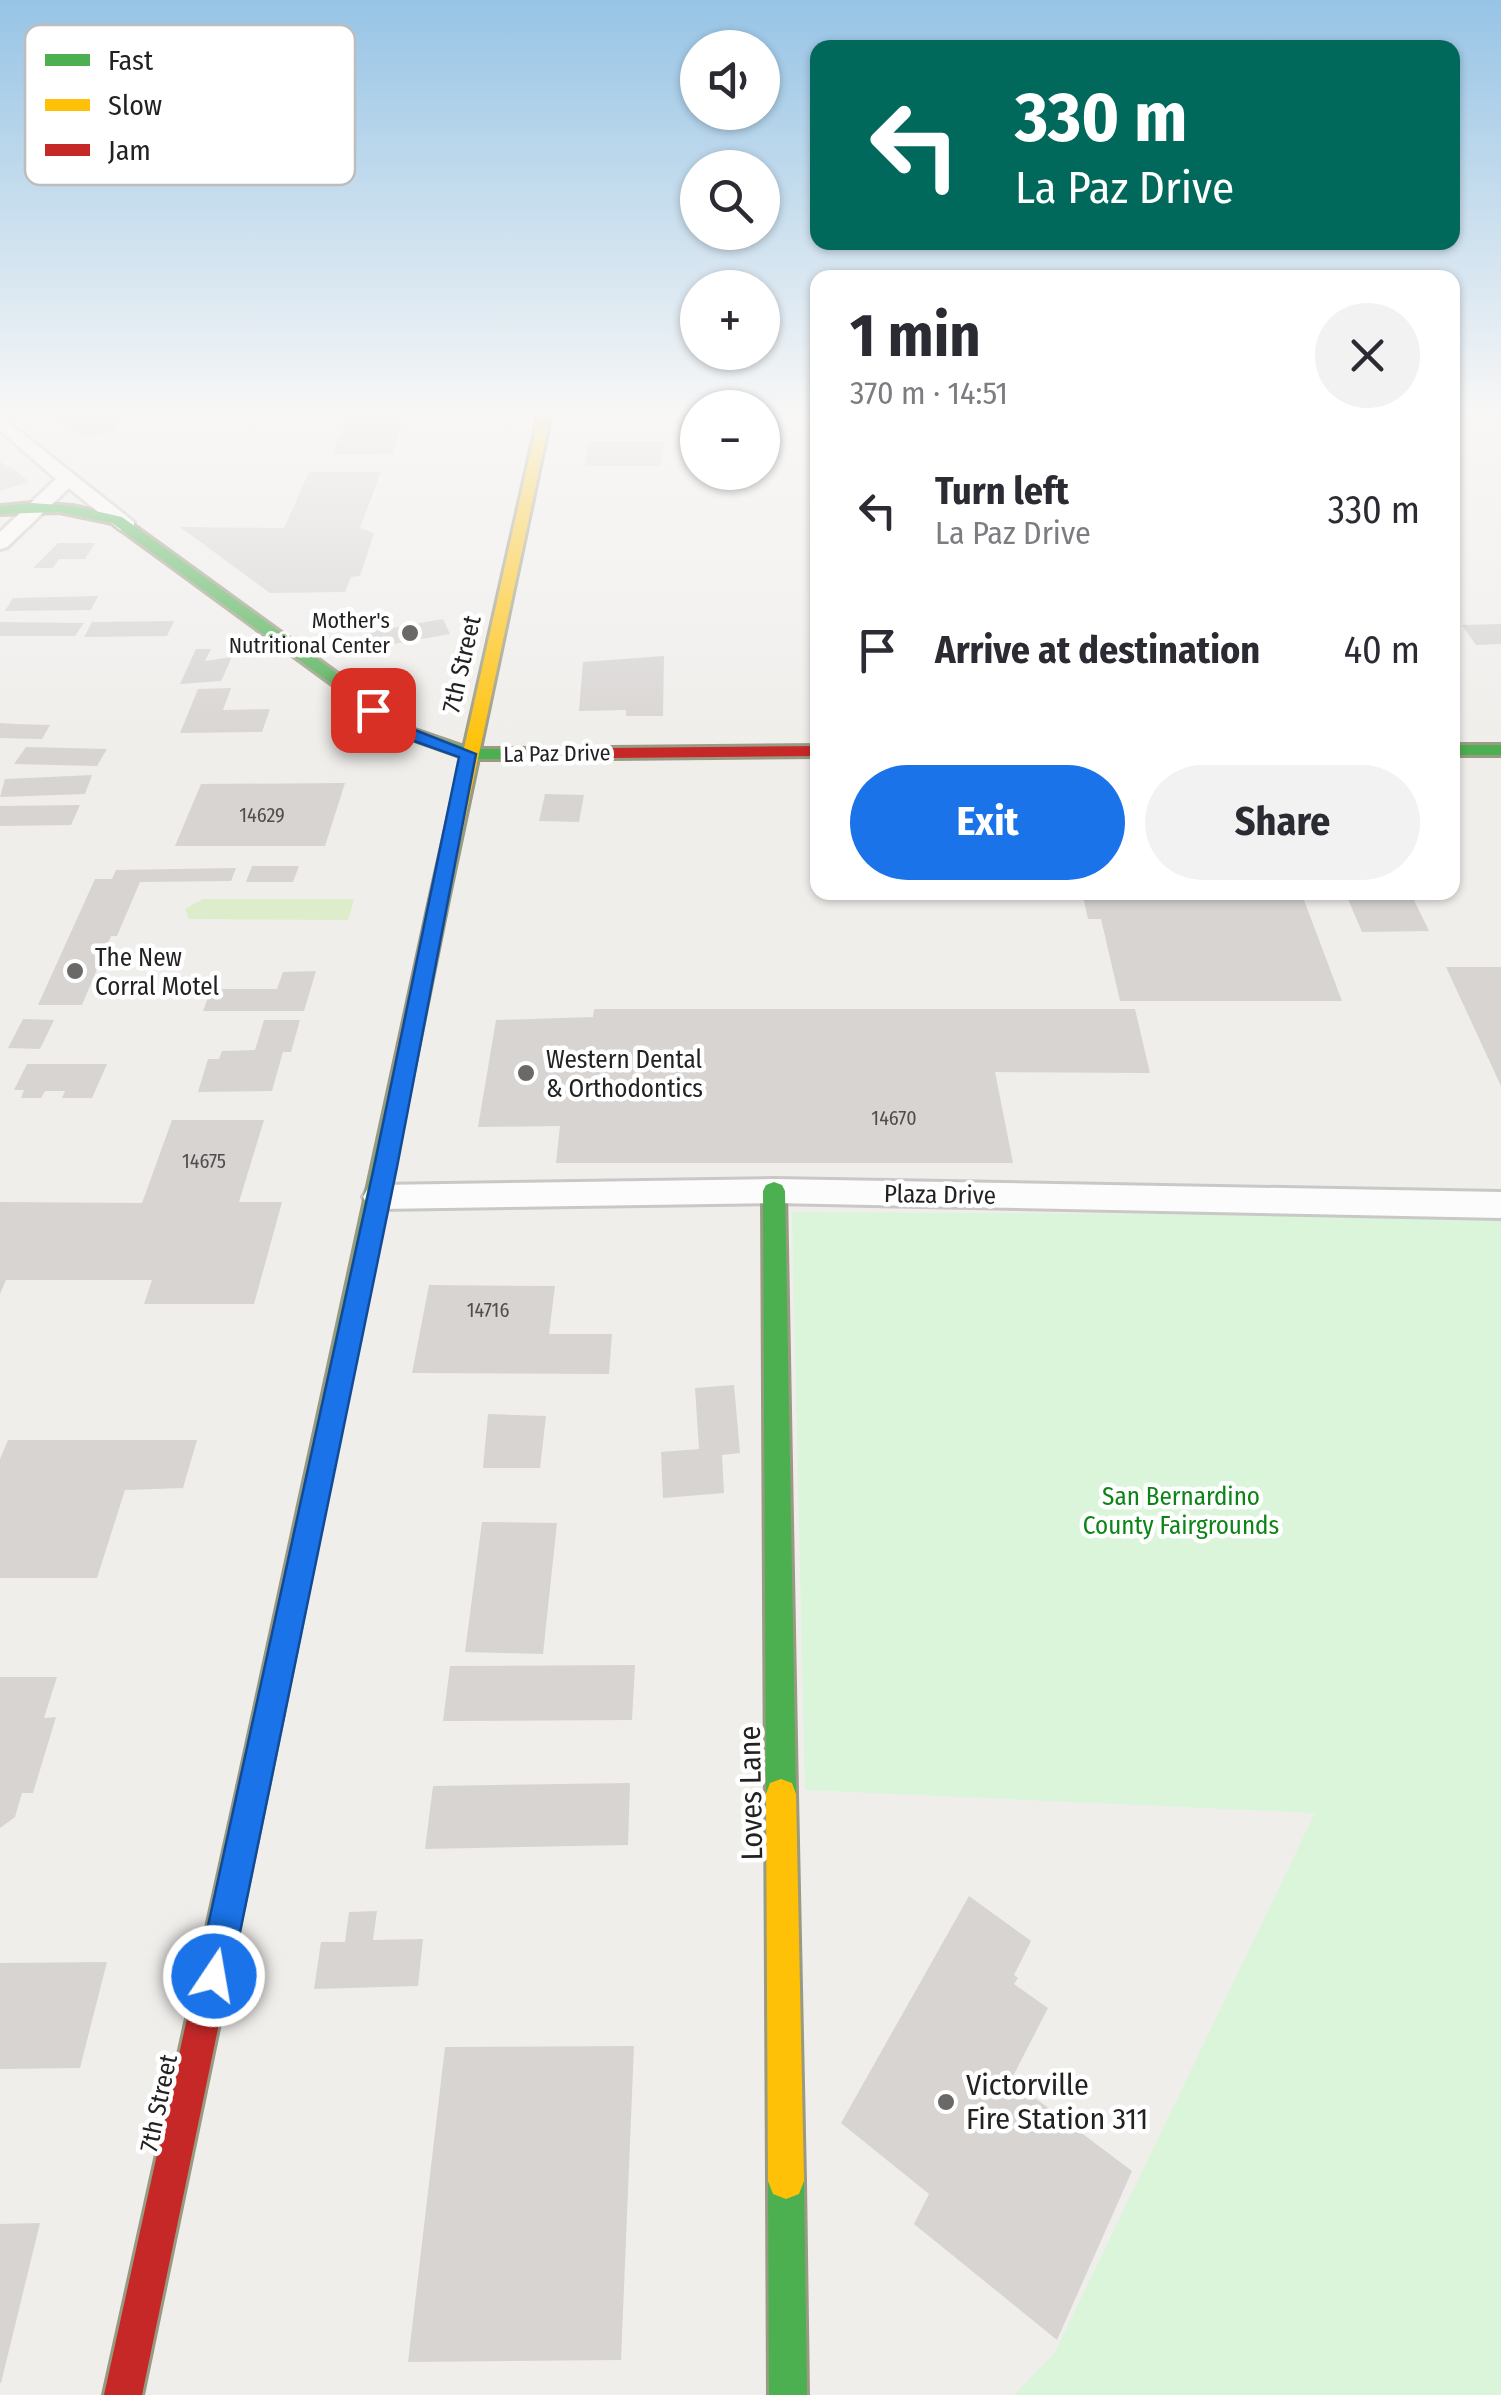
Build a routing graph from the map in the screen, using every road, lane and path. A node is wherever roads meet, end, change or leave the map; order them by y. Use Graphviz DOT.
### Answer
graph roads {
  1 [pos="127,526"];
  2 [pos="520,526"];
  3 [pos="1460,750"];
  4 [pos="1501,750"];
  5 [pos="810,751"];
  6 [pos="468,754"];
  7 [pos="774,1191"];
  8 [pos="379,1197"];
  9 [pos="1501,1205"];
  10 [pos="123,2395"];
  11 [pos="788,2395"];
  1 -- 6 [label="main road, La Paz Drive"];
  2 -- 6 [label="main road, 7th Street"];
  3 -- 4 [label="main road"];
  5 -- 6 [label="main road, La Paz Drive"];
  6 -- 8 [label="main road, 7th Street"];
  7 -- 8 [label="street, Plaza Drive"];
  7 -- 9 [label="street, Plaza Drive"];
  7 -- 11 [label="main road, Loves Lane"];
  8 -- 10 [label="main road, 7th Street"];
}
